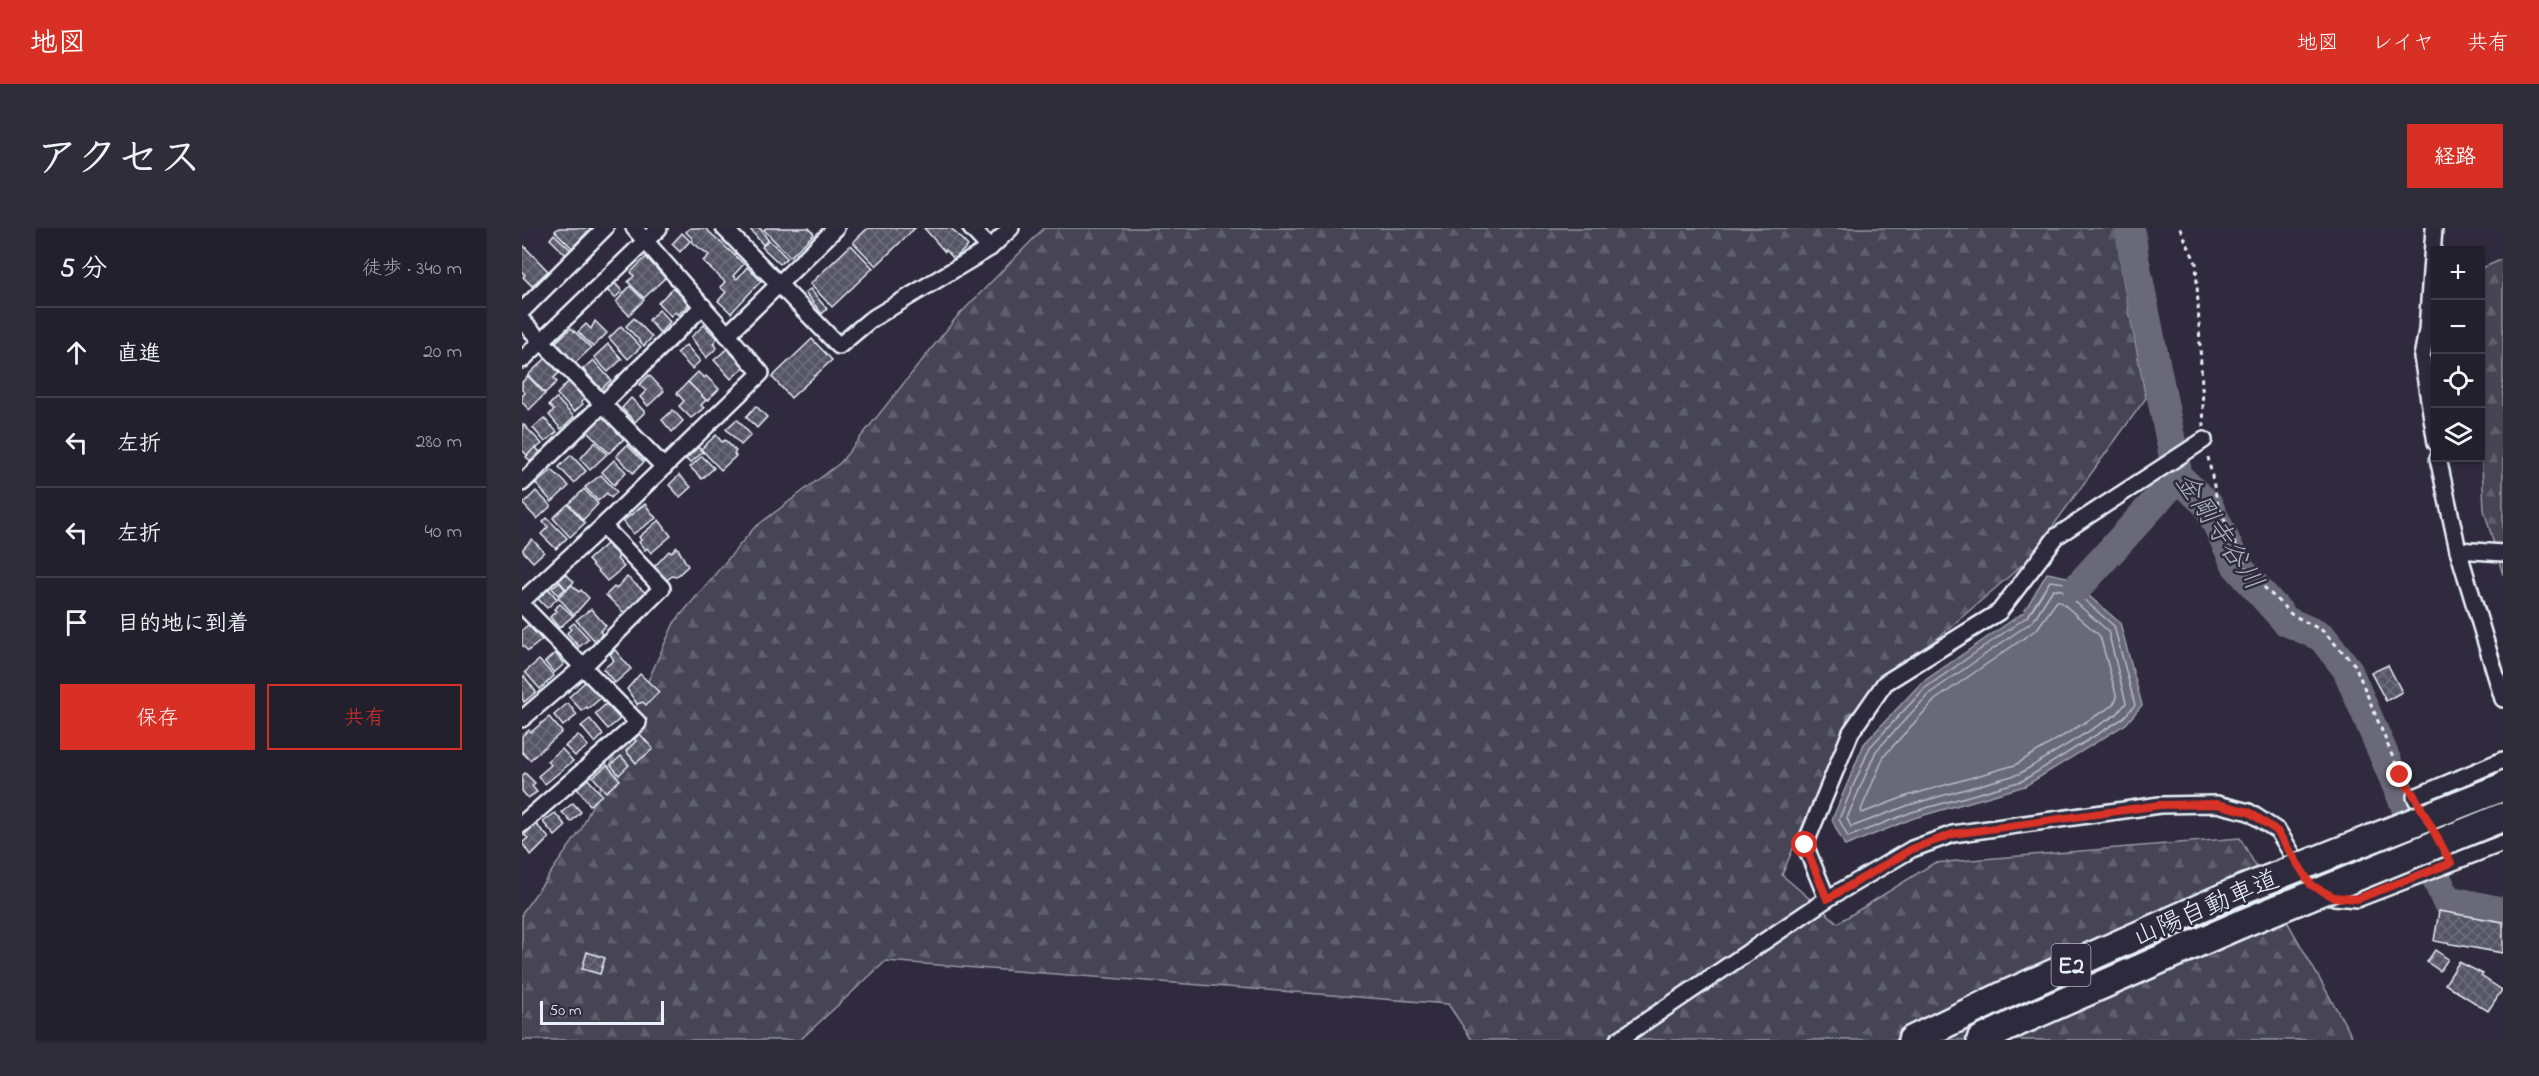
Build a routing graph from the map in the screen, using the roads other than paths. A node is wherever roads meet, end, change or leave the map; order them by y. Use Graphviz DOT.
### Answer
graph roads {
  1 [pos="605,228"];
  2 [pos="634,228"];
  3 [pos="659,228"];
  4 [pos="724,228"];
  5 [pos="836,228"];
  6 [pos="971,228"];
  7 [pos="1011,228"];
  8 [pos="2434,228"];
  9 [pos="645,240"];
  10 [pos="990,248"];
  11 [pos="779,284"];
  12 [pos="703,306"];
  13 [pos="522,311"];
  14 [pos="522,321"];
  15 [pos="727,334"];
  16 [pos="542,340"];
  17 [pos="522,360"];
  18 [pos="603,404"];
  19 [pos="2431,412"];
  20 [pos="2204,440"];
  21 [pos="2439,462"];
  22 [pos="664,467"];
  23 [pos="522,483"];
  24 [pos="603,526"];
  25 [pos="2458,550"];
  26 [pos="2503,553"];
  27 [pos="522,603"];
  28 [pos="583,667"];
  29 [pos="2503,699"];
  30 [pos="522,719"];
  31 [pos="2503,760"];
  32 [pos="2503,787"];
  33 [pos="2503,817"];
  34 [pos="522,824"];
  35 [pos="2503,843"];
  36 [pos="2451,863"];
  37 [pos="1827,899"];
  38 [pos="2018,1022"];
  39 [pos="1618,1040"];
  40 [pos="1912,1040"];
  41 [pos="1981,1040"];
  42 [pos="1988,1040"];
  1 -- 13 [label="street"];
  2 -- 9 [label="street"];
  3 -- 9 [label="street"];
  4 -- 11 [label="street"];
  5 -- 11 [label="street"];
  6 -- 10 [label="street"];
  7 -- 10 [label="street"];
  8 -- 19 [label="street"];
  9 -- 12 [label="street"];
  9 -- 16 [label="street"];
  10 -- 11 [label="street"];
  11 -- 15 [label="street"];
  12 -- 15 [label="street"];
  12 -- 18 [label="street"];
  14 -- 16 [label="street"];
  15 -- 22 [label="street"];
  16 -- 17 [label="street"];
  16 -- 18 [label="street"];
  18 -- 22 [label="street"];
  18 -- 23 [label="street"];
  20 -- 37 [label="street"];
  21 -- 25 [label="street"];
  22 -- 24 [label="street"];
  24 -- 27 [label="street"];
  24 -- 28 [label="street"];
  25 -- 26 [label="street"];
  25 -- 29 [label="street"];
  27 -- 28 [label="street"];
  28 -- 30 [label="street"];
  28 -- 34 [label="street"];
  31 -- 36 [label="street"];
  32 -- 40 [label="highway, 山陽自動車道 / E2, bridge"];
  33 -- 38 [label="highway, 山陽自動車道 / E2, bridge"];
  35 -- 36 [label="street"];
  36 -- 37 [label="street"];
  37 -- 39 [label="street"];
  38 -- 41 [label="highway, 山陽自動車道 / E2"];
  38 -- 42 [label="highway"];
}
